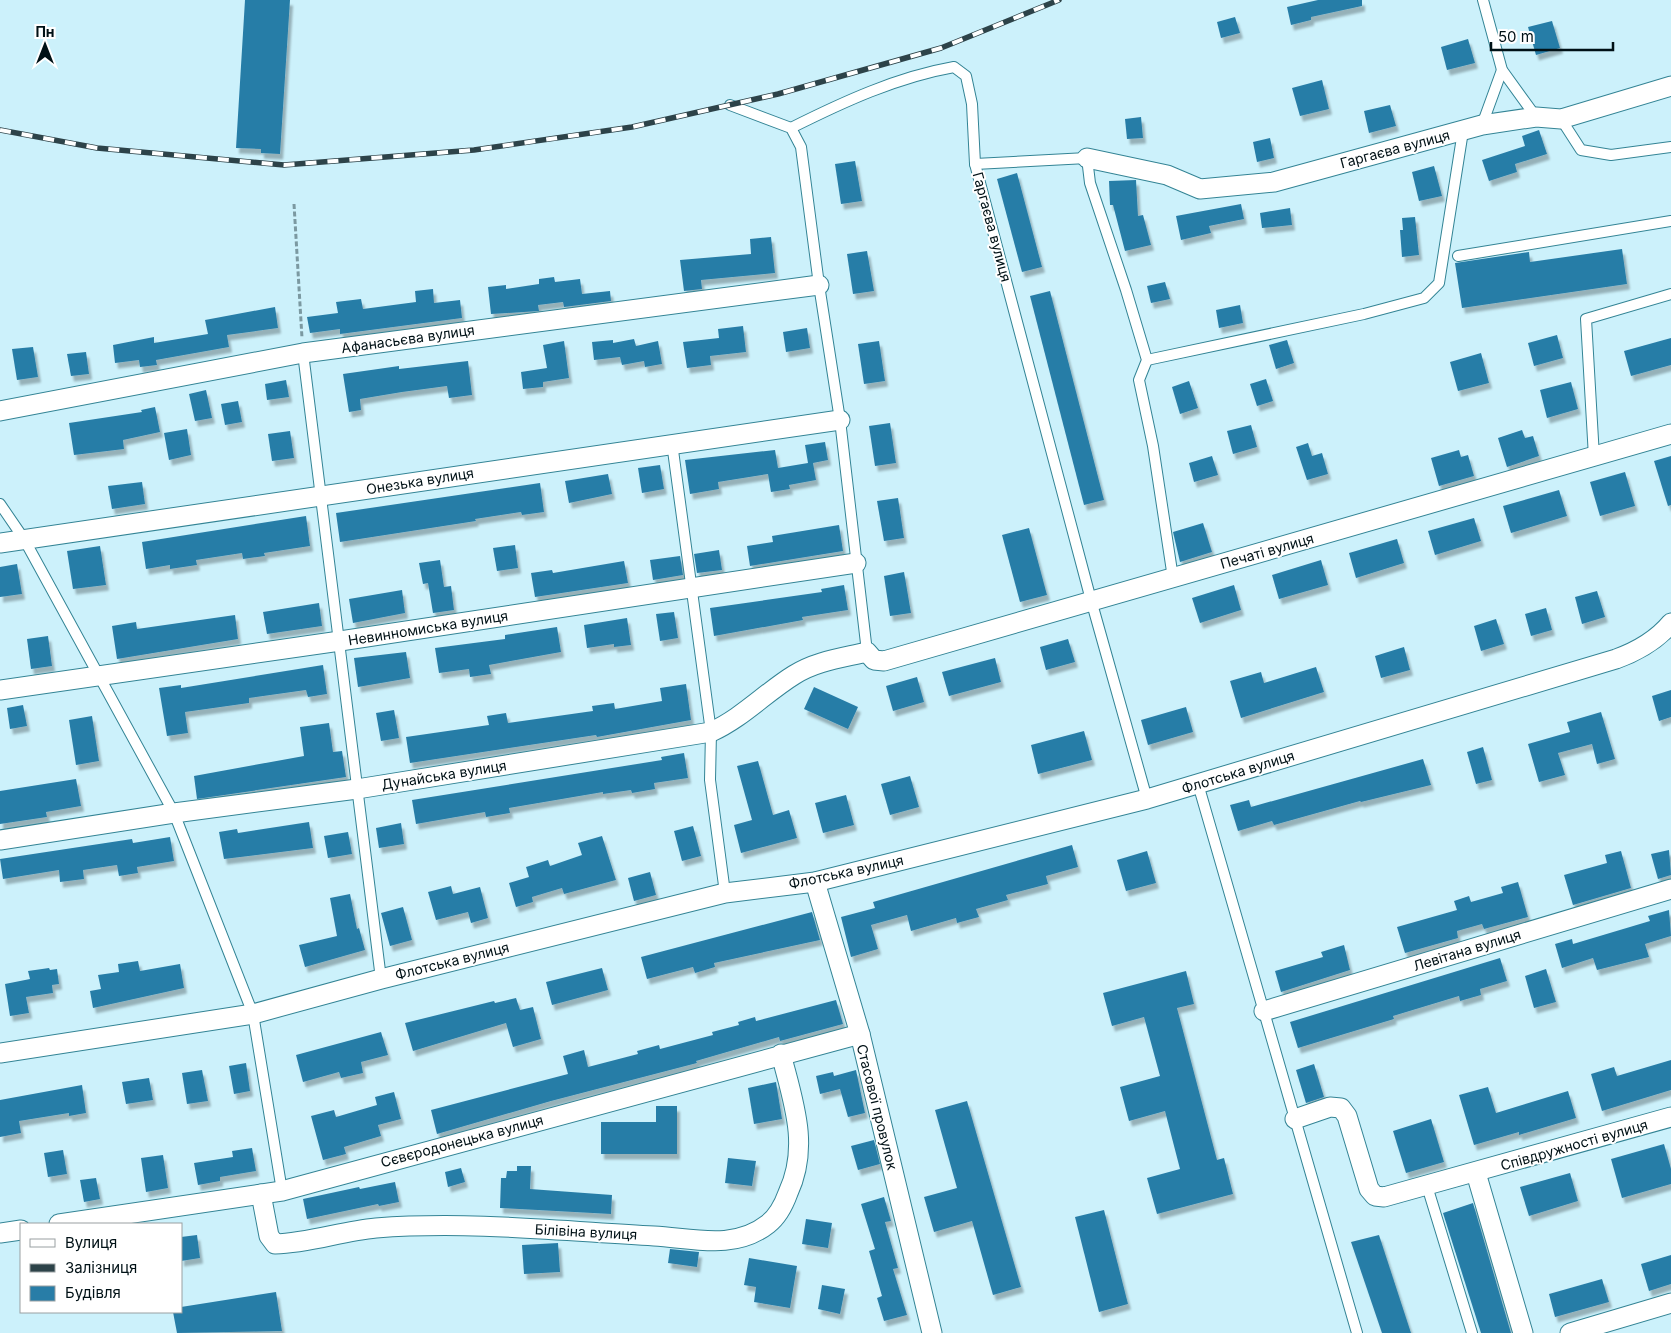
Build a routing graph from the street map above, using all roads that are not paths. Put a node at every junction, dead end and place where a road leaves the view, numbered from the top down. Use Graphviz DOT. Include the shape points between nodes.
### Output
graph roads {
  1 [pos="1484,0"];
  2 [pos="1502,70"];
  3 [pos="1671,86"];
  4 [pos="730,105"];
  5 [pos="1536,117"];
  6 [pos="1561,119"];
  7 [pos="1482,125"];
  8 [pos="791,128"];
  9 [pos="1463,131"];
  10 [pos="1671,147"];
  11 [pos="1087,158"];
  12 [pos="975,164"];
  13 [pos="1671,222"];
  14 [pos="1458,256"];
  15 [pos="819,285"];
  16 [pos="1671,294"];
  17 [pos="303,353"];
  18 [pos="1147,360"];
  19 [pos="0,411"];
  20 [pos="840,420"];
  21 [pos="1671,434"];
  22 [pos="672,443"];
  23 [pos="1594,457"];
  24 [pos="320,496"];
  25 [pos="0,504"];
  26 [pos="24,539"];
  27 [pos="0,543"];
  28 [pos="856,563"];
  29 [pos="1173,578"];
  30 [pos="692,587"];
  31 [pos="1091,600"];
  32 [pos="1669,629"];
  33 [pos="340,641"];
  34 [pos="867,652"];
  35 [pos="100,675"];
  36 [pos="0,690"];
  37 [pos="711,732"];
  38 [pos="1198,784"];
  39 [pos="357,790"];
  40 [pos="1147,799"];
  41 [pos="174,813"];
  42 [pos="0,840"];
  43 [pos="815,882"];
  44 [pos="1671,889"];
  45 [pos="725,893"];
  46 [pos="381,979"];
  47 [pos="1264,1011"];
  48 [pos="253,1014"];
  49 [pos="860,1034"];
  50 [pos="0,1053"];
  51 [pos="781,1054"];
  52 [pos="1671,1117"];
  53 [pos="1295,1119"];
  54 [pos="1476,1173"];
  55 [pos="1426,1186"];
  56 [pos="282,1191"];
  57 [pos="261,1194"];
  58 [pos="66,1223"];
  59 [pos="20,1230"];
  60 [pos="0,1233"];
  61 [pos="1671,1303"];
  62 [pos="932,1333"];
  63 [pos="1357,1333"];
  64 [pos="1472,1333"];
  65 [pos="1523,1333"];
  66 [pos="1570,1333"];
  1 -- 2 [label="lane"];
  2 -- 5 [label="lane"];
  2 -- 7 [label="lane"];
  3 -- 6 [label="street, Гаргаєва вулиця"];
  4 -- 8 [label="lane"];
  5 -- 6 [label="street, Гаргаєва вулиця"];
  5 -- 7 [label="street, Гаргаєва вулиця"];
  6 -- 10 [label="lane" via="1581,150 1611,155"];
  7 -- 9 [label="street, Гаргаєва вулиця"];
  8 -- 12 [label="lane" via="826,110 919,73 954,67 966,76 972,104"];
  8 -- 15 [label="lane" via="801,146"];
  9 -- 11 [label="street, Гаргаєва вулиця" via="1274,182 1200,189 1167,175"];
  9 -- 18 [label="lane, Гаргаєва вулиця" via="1439,284 1424,298 1364,314"];
  11 -- 12 [label="lane, Гаргаєва вулиця"];
  11 -- 18 [label="lane" via="1090,184"];
  12 -- 31 [label="lane, Гаргаєва вулиця"];
  13 -- 14 [label="lane"];
  15 -- 17 [label="street, Афанасьєва вулиця"];
  15 -- 20 [label="lane"];
  16 -- 23 [label="lane" via="1586,318"];
  17 -- 19 [label="street, Афанасьєва вулиця"];
  17 -- 24 [label="lane"];
  18 -- 29 [label="lane" via="1139,380 1153,446"];
  20 -- 22 [label="street, Онезька вулиця"];
  20 -- 28 [label="lane"];
  21 -- 23 [label="street, Печаті вулиця"];
  22 -- 24 [label="street, Онезька вулиця"];
  22 -- 30 [label="lane"];
  23 -- 29 [label="street, Печаті вулиця"];
  24 -- 26 [label="street, Онезька вулиця"];
  24 -- 33 [label="lane"];
  25 -- 26 [label="lane"];
  26 -- 27 [label="street, Онезька вулиця"];
  26 -- 35 [label="lane"];
  28 -- 30 [label="street, Невинномиська вулиця"];
  28 -- 34 [label="lane"];
  29 -- 31 [label="street, Печаті вулиця"];
  30 -- 33 [label="street, Невинномиська вулиця"];
  30 -- 37 [label="lane"];
  31 -- 34 [label="street, Печаті вулиця" via="884,661 874,660"];
  31 -- 40 [label="lane, Гаргаєва вулиця"];
  32 -- 38 [label="street, Флотська вулиця" via="1637,652 1616,659"];
  33 -- 35 [label="street, Невинномиська вулиця"];
  33 -- 39 [label="lane"];
  34 -- 37 [label="street, Дунайська вулиця" via="818,663 794,675 730,723"];
  35 -- 36 [label="street, Невинномиська вулиця"];
  35 -- 41 [label="lane"];
  37 -- 39 [label="street, Дунайська вулиця"];
  37 -- 45 [label="lane" via="710,780"];
  38 -- 40 [label="street, Флотська вулиця"];
  38 -- 47 [label="lane"];
  39 -- 41 [label="street, Дунайська вулиця"];
  39 -- 46 [label="lane"];
  40 -- 43 [label="street, Флотська вулиця"];
  41 -- 42 [label="street, Дунайська вулиця"];
  41 -- 48 [label="lane"];
  43 -- 45 [label="street, Флотська вулиця"];
  43 -- 49 [label="street, Стасової провулок"];
  44 -- 47 [label="street, Левітана вулиця"];
  45 -- 46 [label="street, Флотська вулиця"];
  46 -- 48 [label="street, Флотська вулиця"];
  47 -- 53 [label="lane"];
  48 -- 50 [label="street, Флотська вулиця"];
  48 -- 56 [label="lane"];
  49 -- 51 [label="street, Сєвєродонецька вулиця"];
  49 -- 62 [label="street, Стасової провулок"];
  51 -- 56 [label="street, Сєвєродонецька вулиця"];
  51 -- 57 [label="street, Білівіна вулиця" via="799,1130 798,1167 783,1206 768,1224 745,1236 716,1242 457,1224 373,1229 299,1244 275,1244 269,1236"];
  52 -- 54 [label="street, Співдружності вулиця"];
  53 -- 55 [label="street, Співдружності вулиця" via="1330,1107 1341,1108 1347,1116 1369,1189 1375,1196 1384,1197"];
  53 -- 63 [label="lane"];
  54 -- 55 [label="street, Співдружності вулиця"];
  54 -- 65 [label="street"];
  55 -- 64 [label="lane"];
  56 -- 57 [label="street, Сєвєродонецька вулиця"];
  57 -- 58 [label="street, Сєвєродонецька вулиця"];
  59 -- 60 [label="street"];
  61 -- 66 [label="street"];
}
